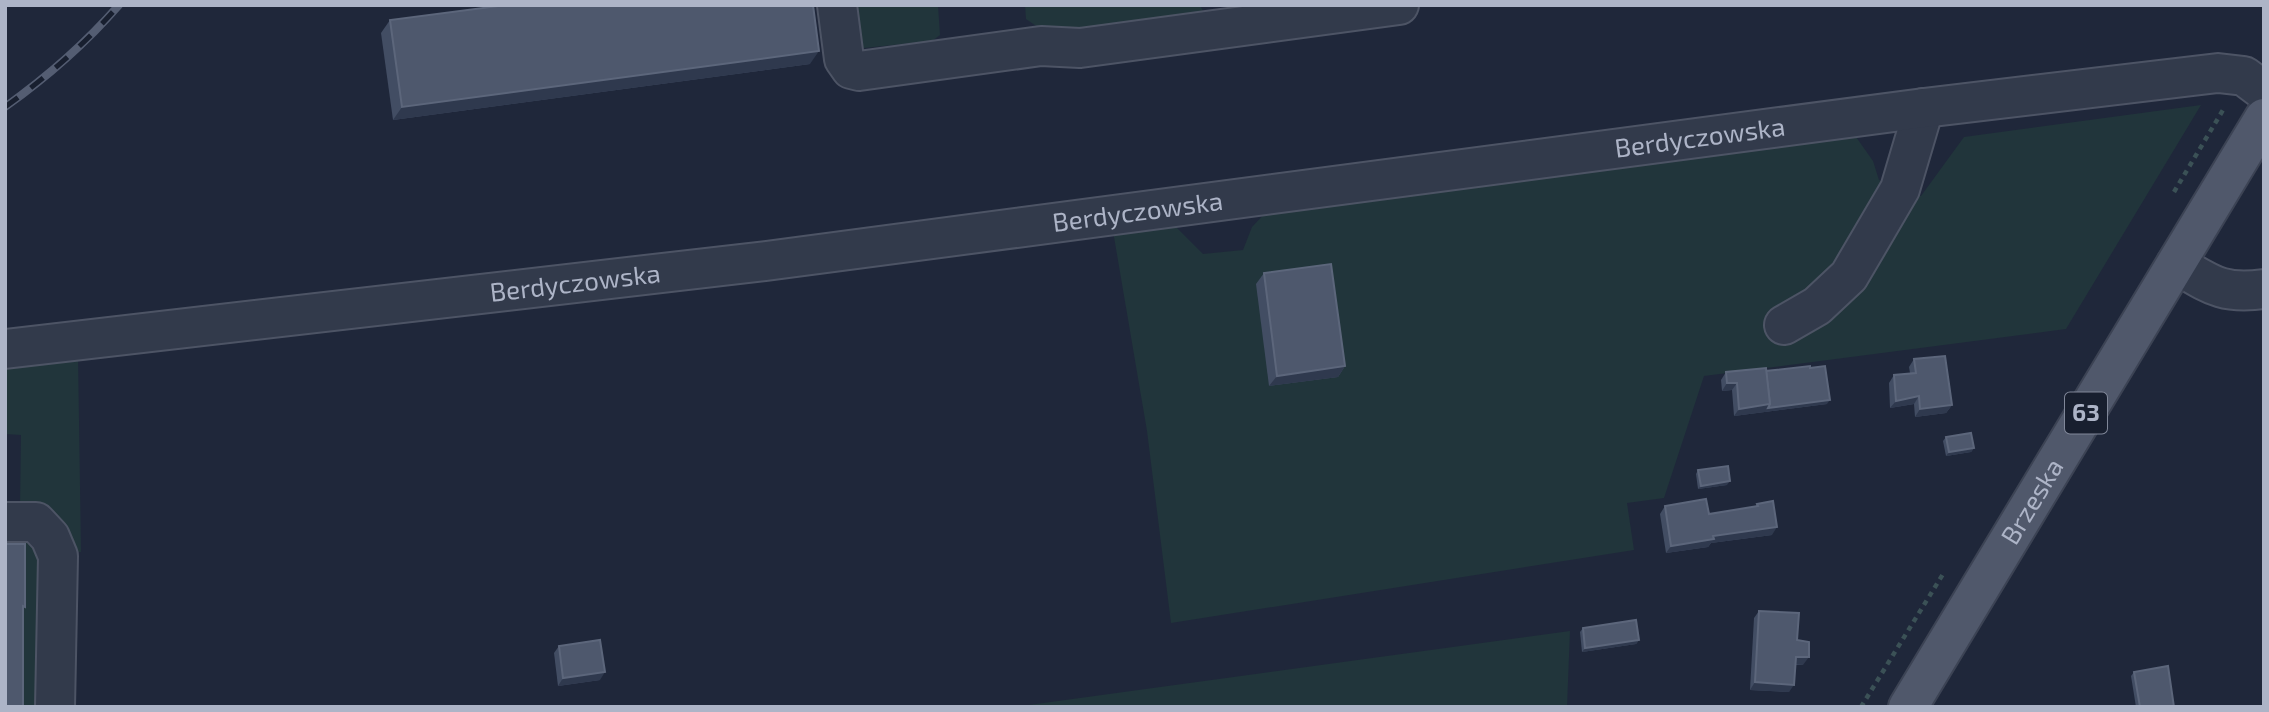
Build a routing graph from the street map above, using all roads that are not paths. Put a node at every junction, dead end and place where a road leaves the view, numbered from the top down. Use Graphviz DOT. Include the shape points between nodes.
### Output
graph roads {
  1 [pos="837,5"];
  2 [pos="1399,5"];
  3 [pos="2264,91"];
  4 [pos="1924,108"];
  5 [pos="2264,118"];
  6 [pos="2176,264"];
  7 [pos="2264,289"];
  8 [pos="1784,325"];
  9 [pos="5,349"];
  10 [pos="5,522"];
  11 [pos="55,707"];
  12 [pos="1908,707"];
  1 -- 2 [label="street" via="844,59 859,71 1041,46 1080,48"];
  3 -- 4 [label="street, Berdyczowska" via="2244,76 2218,73"];
  4 -- 8 [label="street" via="1900,188 1849,276 1817,306"];
  4 -- 9 [label="street, Berdyczowska" via="766,261"];
  5 -- 6 [label="main road, Brzeska / 63"];
  6 -- 7 [label="street" via="2210,284 2238,293"];
  6 -- 12 [label="main road, Brzeska / 63"];
  10 -- 11 [label="street" via="36,522 50,537 58,556"];
}
